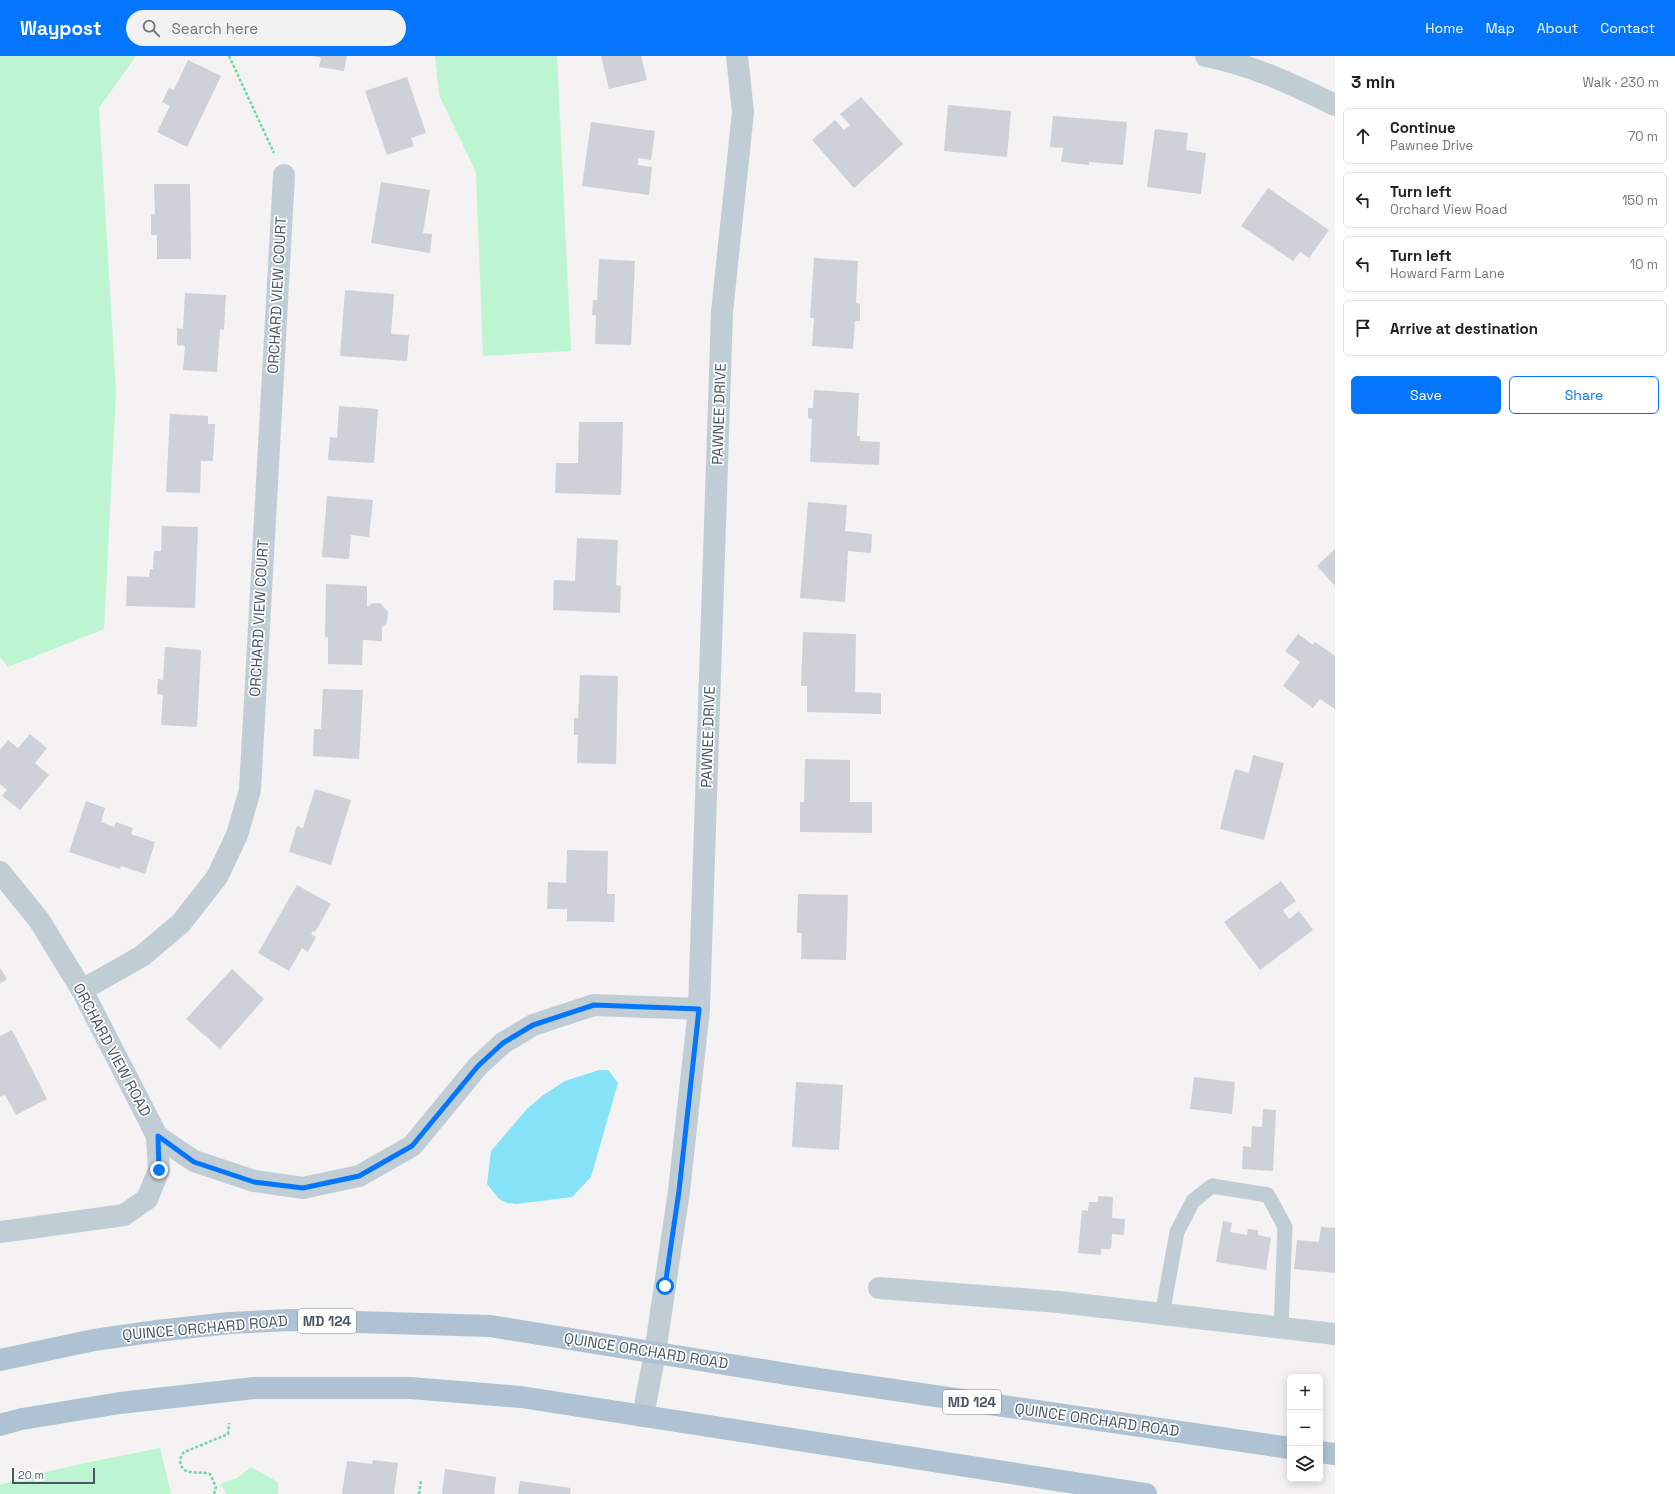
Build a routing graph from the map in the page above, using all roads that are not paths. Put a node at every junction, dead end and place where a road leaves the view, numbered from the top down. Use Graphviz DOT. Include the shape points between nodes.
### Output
graph roads {
  1 [pos="737,56"];
  2 [pos="1206,56"];
  3 [pos="1335,105"];
  4 [pos="284,175"];
  5 [pos="0,872"];
  6 [pos="82,990"];
  7 [pos="699,1009"];
  8 [pos="158,1136"];
  9 [pos="0,1232"];
  10 [pos="879,1288"];
  11 [pos="1162,1314"];
  12 [pos="1281,1328"];
  13 [pos="1335,1334"];
  14 [pos="655,1353"];
  15 [pos="0,1360"];
  16 [pos="643,1416"];
  17 [pos="0,1425"];
  18 [pos="1287,1448"];
  19 [pos="1323,1452"];
  20 [pos="1335,1454"];
  21 [pos="1146,1494"];
  1 -- 7 [label="street, PAWNEE DRIVE" via="743,112 722,312"];
  2 -- 3 [label="street" via="1238,63 1293,84"];
  4 -- 6 [label="street, ORCHARD VIEW COURT" via="250,790 237,835 217,877 181,923 142,956"];
  5 -- 6 [label="street, ORCHARD VIEW ROAD" via="39,920"];
  6 -- 8 [label="street, ORCHARD VIEW ROAD"];
  7 -- 8 [label="street, ORCHARD VIEW ROAD" via="594,1005 533,1025 503,1043 478,1066 412,1146 359,1176 303,1188 254,1182 194,1162"];
  7 -- 14 [label="street, PAWNEE DRIVE" via="679,1191"];
  8 -- 9 [label="street" via="159,1170 147,1199 124,1215"];
  10 -- 11 [label="street" via="1059,1302"];
  11 -- 12 [label="street"];
  11 -- 12 [label="lane" via="1177,1232 1193,1200 1212,1186 1268,1195 1285,1227"];
  12 -- 13 [label="street"];
  14 -- 15 [label="main road, QUINCE ORCHARD ROAD / MD 124" via="490,1326 290,1320 157,1330 94,1340"];
  14 -- 16 [label="street, PAWNEE DRIVE"];
  14 -- 18 [label="main road, QUINCE ORCHARD ROAD / MD 124"];
  16 -- 17 [label="main road" via="522,1397 410,1388 254,1388 120,1403"];
  16 -- 21 [label="main road"];
  19 -- 20 [label="main road"];
}
